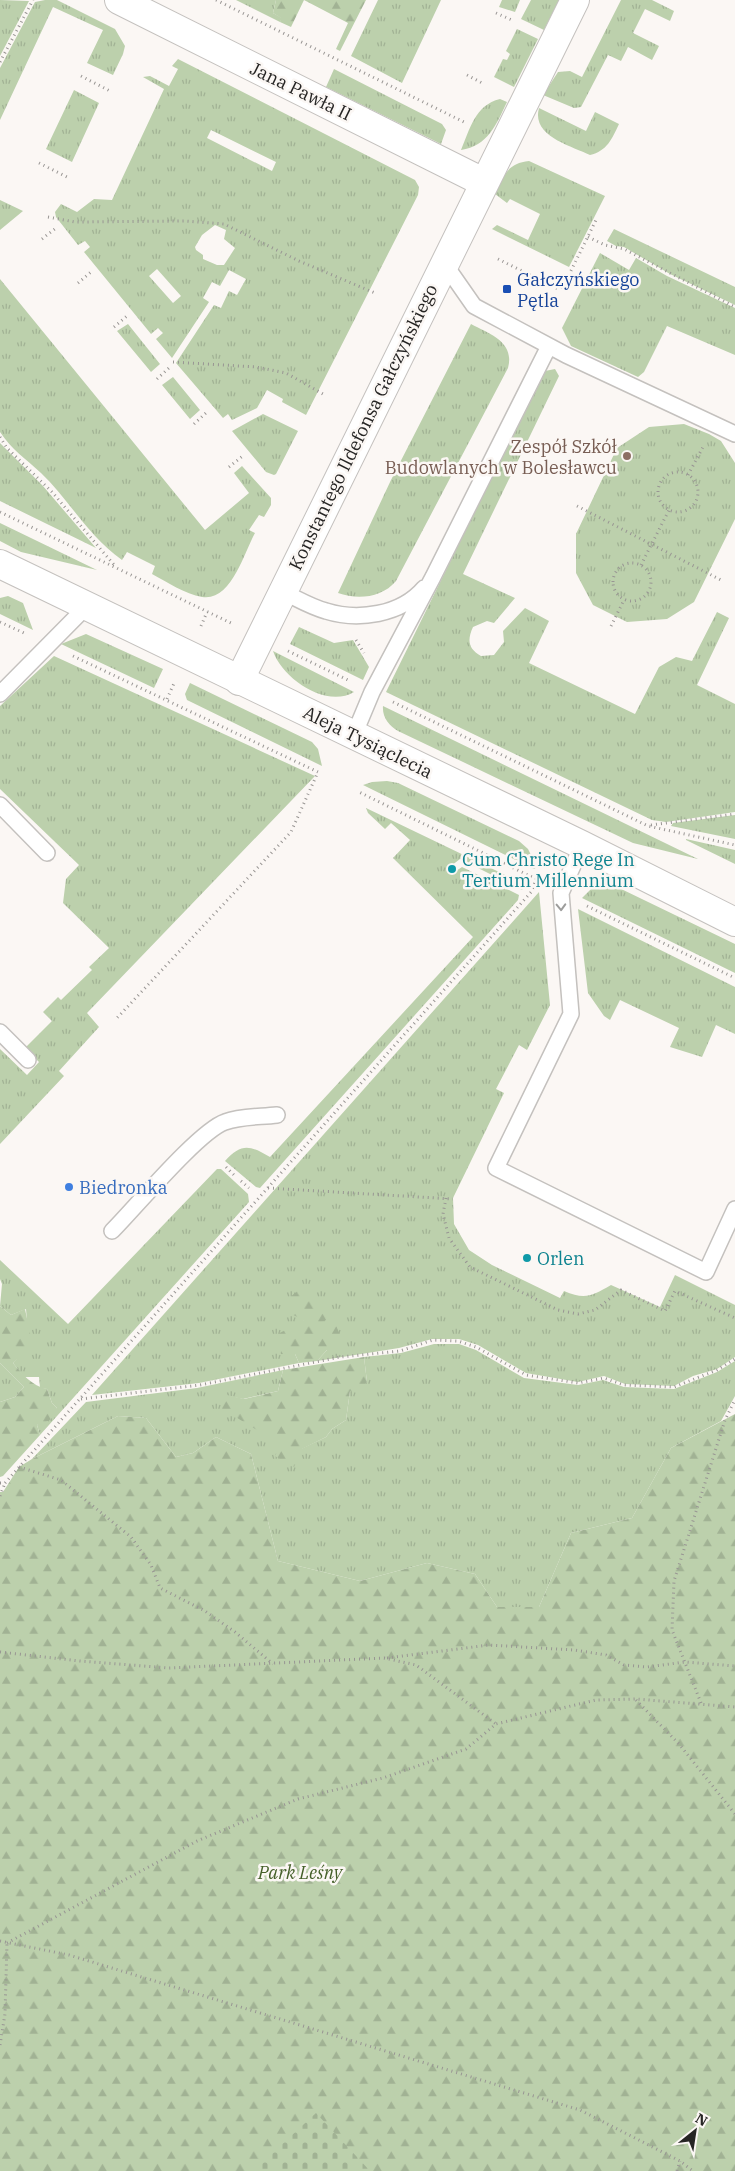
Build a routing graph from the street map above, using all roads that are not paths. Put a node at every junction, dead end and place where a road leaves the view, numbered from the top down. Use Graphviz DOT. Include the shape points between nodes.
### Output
graph roads {
  1 [pos="119,0"];
  2 [pos="574,0"];
  3 [pos="483,182"];
  4 [pos="444,263"];
  5 [pos="549,346"];
  6 [pos="735,434"];
  7 [pos="0,564"];
  8 [pos="433,577"];
  9 [pos="283,592"];
  10 [pos="87,606"];
  11 [pos="239,681"];
  12 [pos="0,694"];
  13 [pos="354,735"];
  14 [pos="0,805"];
  15 [pos="582,845"];
  16 [pos="47,853"];
  17 [pos="684,899"];
  18 [pos="735,910"];
  19 [pos="735,922"];
  20 [pos="0,1032"];
  21 [pos="28,1060"];
  22 [pos="277,1115"];
  23 [pos="735,1209"];
  24 [pos="112,1231"];
  1 -- 3 [label="street, Jana Pawła II"];
  2 -- 3 [label="street, Konstantego Ildefonsa Gałczyńskiego"];
  3 -- 4 [label="street, Konstantego Ildefonsa Gałczyńskiego"];
  4 -- 5 [label="lane, Konstantego Ildefonsa Gałczyńskiego" via="474,306"];
  4 -- 9 [label="street, Konstantego Ildefonsa Gałczyńskiego"];
  5 -- 6 [label="lane, Konstantego Ildefonsa Gałczyńskiego"];
  5 -- 8 [label="lane"];
  7 -- 10 [label="street, Aleja Tysiąclecia"];
  8 -- 9 [label="lane" via="419,594 378,615 326,612"];
  8 -- 13 [label="lane" via="379,679"];
  9 -- 11 [label="street, Konstantego Ildefonsa Gałczyńskiego"];
  10 -- 11 [label="street, Aleja Tysiąclecia"];
  10 -- 12 [label="lane"];
  11 -- 13 [label="street, Aleja Tysiąclecia"];
  13 -- 15 [label="street, Aleja Tysiąclecia"];
  14 -- 16 [label="lane"];
  15 -- 17 [label="street, Aleja Tysiąclecia"];
  15 -- 23 [label="lane, one-way" via="561,893 571,1014 496,1168 706,1272"];
  17 -- 18 [label="lane"];
  17 -- 19 [label="street, Aleja Tysiąclecia"];
  20 -- 21 [label="lane"];
  22 -- 24 [label="lane" via="223,1123 195,1144"];
}
